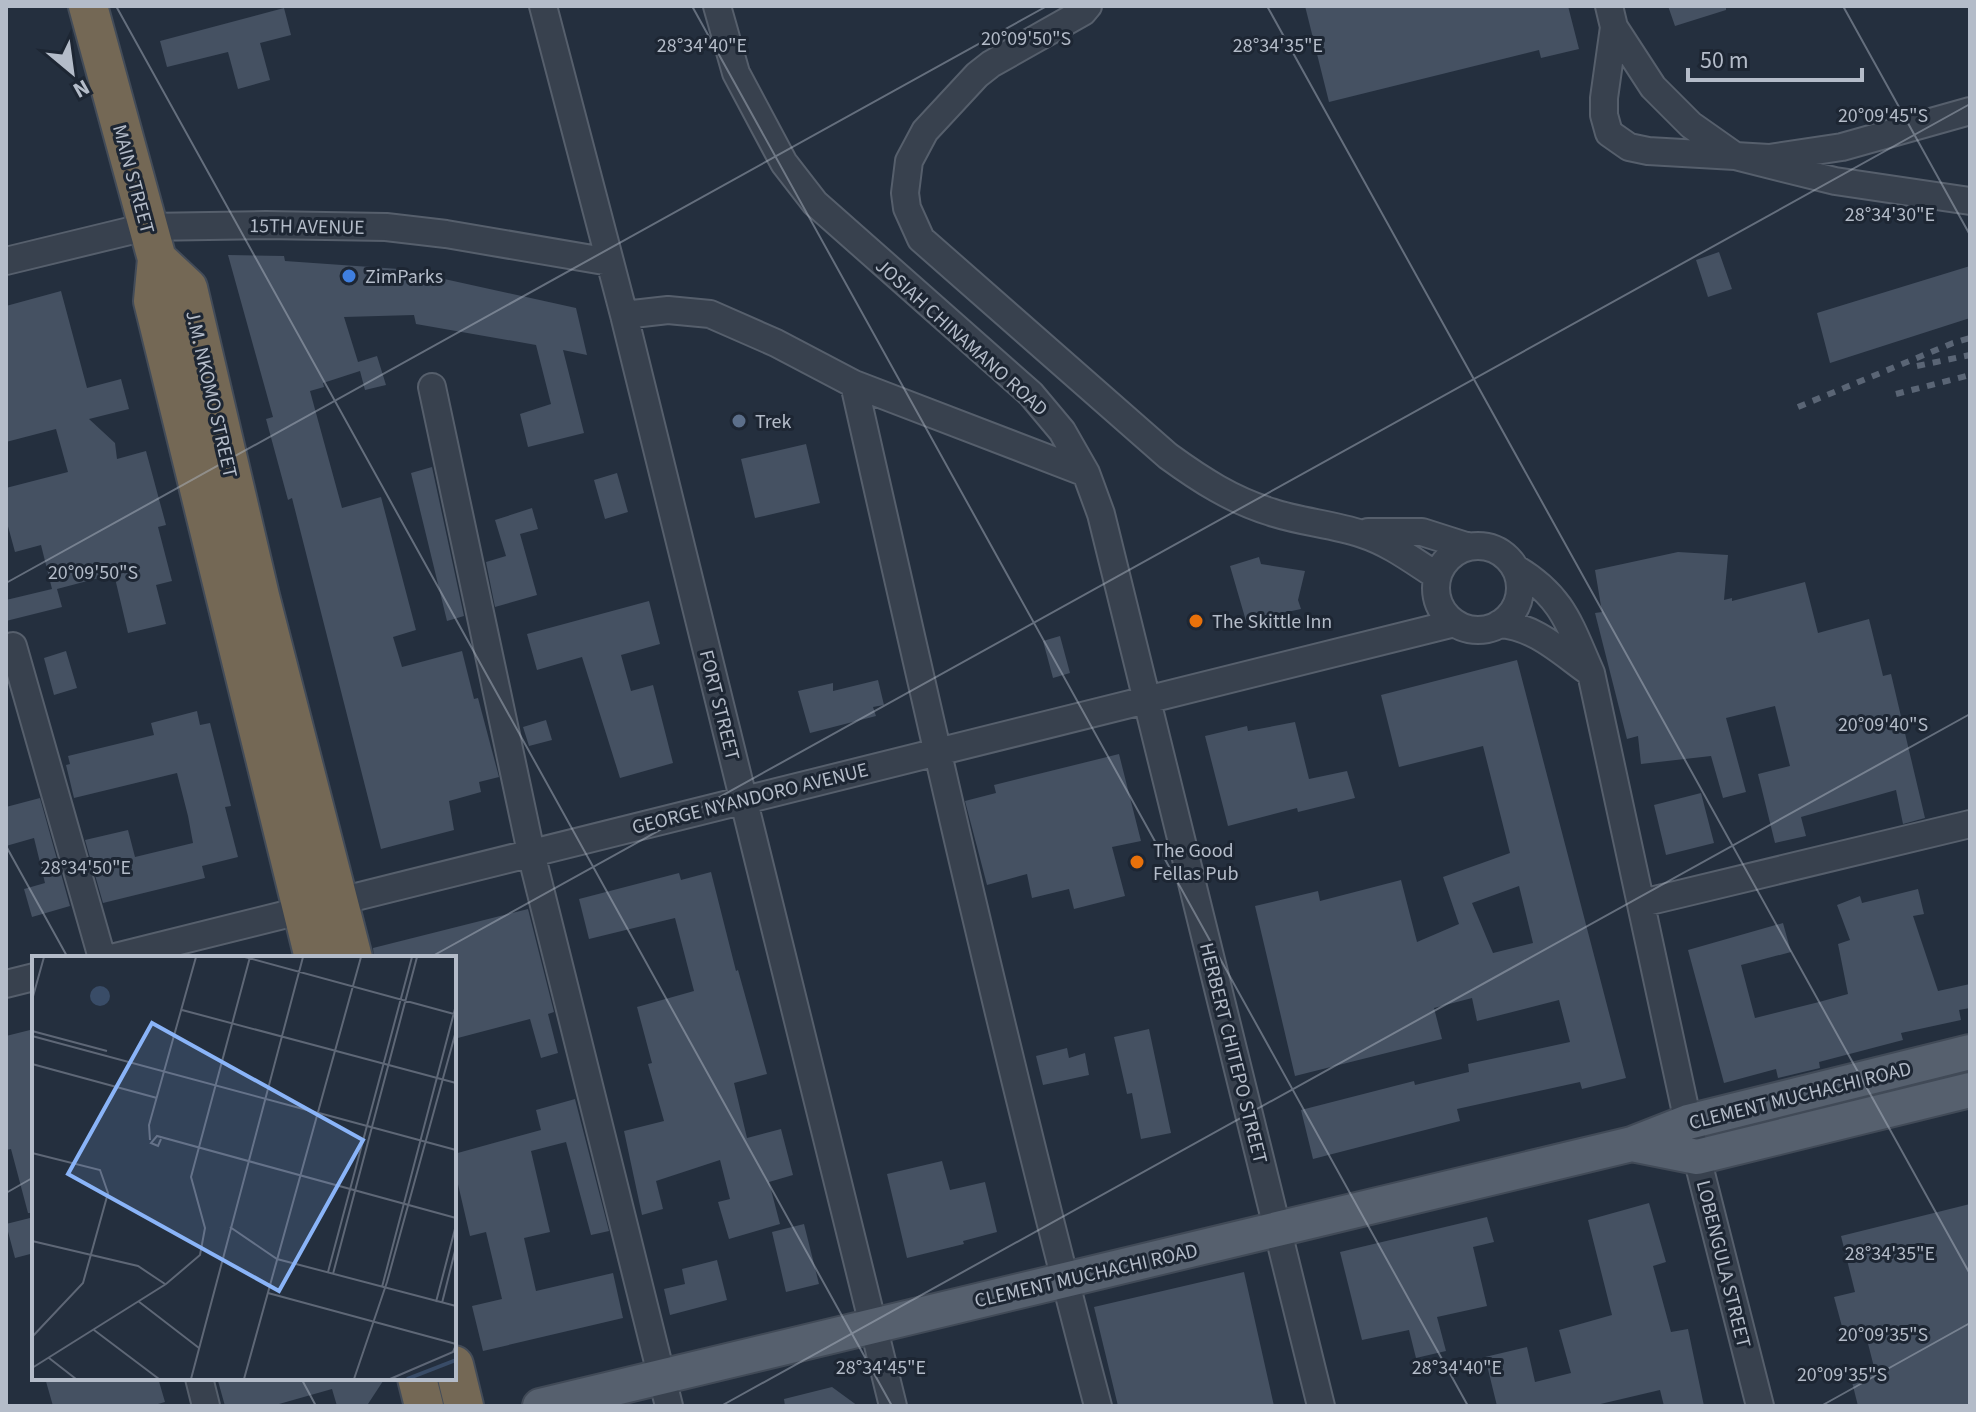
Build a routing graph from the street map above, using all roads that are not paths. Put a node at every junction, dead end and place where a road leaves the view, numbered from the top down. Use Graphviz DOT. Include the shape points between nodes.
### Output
graph roads {
  1 [pos="88,6"];
  2 [pos="543,6"];
  3 [pos="717,6"];
  4 [pos="1088,6"];
  5 [pos="1611,16"];
  6 [pos="1970,111"];
  7 [pos="1735,156"];
  8 [pos="1970,201"];
  9 [pos="152,243"];
  10 [pos="6,261"];
  11 [pos="610,262"];
  12 [pos="624,315"];
  13 [pos="854,384"];
  14 [pos="432,387"];
  15 [pos="1086,473"];
  16 [pos="1360,533"];
  17 [pos="1469,547"];
  18 [pos="1515,568"];
  19 [pos="1436,582"];
  20 [pos="1455,623"];
  21 [pos="1499,624"];
  22 [pos="1389,639"];
  23 [pos="13,646"];
  24 [pos="1591,673"];
  25 [pos="1146,699"];
  26 [pos="937,752"];
  27 [pos="744,800"];
  28 [pos="1970,824"];
  29 [pos="532,853"];
  30 [pos="339,901"];
  31 [pos="1642,903"];
  32 [pos="303,910"];
  33 [pos="101,956"];
  34 [pos="119,956"];
  35 [pos="314,956"];
  36 [pos="353,956"];
  37 [pos="32,978"];
  38 [pos="6,984"];
  39 [pos="1970,1052"];
  40 [pos="1970,1090"];
  41 [pos="1688,1122"];
  42 [pos="1632,1144"];
  43 [pos="1697,1157"];
  44 [pos="1277,1229"];
  45 [pos="1065,1280"];
  46 [pos="873,1326"];
  47 [pos="456,1373"];
  48 [pos="200,1380"];
  49 [pos="418,1380"];
  50 [pos="665,1391"];
  51 [pos="206,1406"];
  52 [pos="424,1406"];
  53 [pos="464,1406"];
  54 [pos="540,1406"];
  55 [pos="893,1406"];
  56 [pos="1098,1406"];
  57 [pos="1321,1406"];
  58 [pos="1760,1406"];
  1 -- 9 [label="highway, MAIN STREET"];
  2 -- 11 [label="street, FORT STREET"];
  3 -- 15 [label="street, JOSIAH CHINAMANO ROAD" via="741,85 784,163 815,203 1031,394 1062,431"];
  4 -- 16 [label="street" via="991,64 925,131 909,161 905,193 921,239 1168,456 1208,485 1273,513"];
  5 -- 7 [label="street" via="1653,87"];
  5 -- 7 [label="street" via="1604,98 1609,133 1629,147 1648,151"];
  6 -- 7 [label="street" via="1842,147 1769,158"];
  7 -- 8 [label="street" via="1835,181"];
  9 -- 10 [label="street, 15TH AVENUE"];
  9 -- 11 [label="street, 15TH AVENUE" via="386,227"];
  9 -- 30 [label="highway, J.M. NKOMO STREET" via="188,288 289,716"];
  9 -- 32 [label="highway, J.M. NKOMO STREET" via="153,301"];
  11 -- 12 [label="street, FORT STREET"];
  12 -- 13 [label="street" via="668,310 710,314"];
  12 -- 27 [label="street, FORT STREET"];
  13 -- 15 [label="street"];
  13 -- 26 [label="street"];
  14 -- 29 [label="street"];
  15 -- 25 [label="street, JOSIAH CHINAMANO ROAD"];
  16 -- 17 [label="street" via="1422,532"];
  16 -- 19 [label="street" via="1404,553"];
  17 -- 18 [label="street" via="1504,554"];
  17 -- 19 [label="street" via="1444,562"];
  18 -- 21 [label="street" via="1519,600"];
  18 -- 24 [label="street, LOBENGULA STREET" via="1546,588 1565,614"];
  19 -- 20 [label="street" via="1438,603"];
  19 -- 22 [label="street, GEORGE NYANDORO AVENUE" via="1410,622"];
  20 -- 21 [label="street" via="1477,630"];
  20 -- 22 [label="street, GEORGE NYANDORO AVENUE"];
  21 -- 24 [label="street" via="1529,630"];
  22 -- 25 [label="street, GEORGE NYANDORO AVENUE"];
  23 -- 33 [label="street"];
  24 -- 31 [label="street, LOBENGULA STREET"];
  25 -- 26 [label="street, GEORGE NYANDORO AVENUE"];
  25 -- 44 [label="street, HERBERT CHITEPO STREET"];
  26 -- 27 [label="street, GEORGE NYANDORO AVENUE"];
  26 -- 45 [label="street"];
  27 -- 29 [label="street, GEORGE NYANDORO AVENUE"];
  27 -- 46 [label="street, FORT STREET"];
  28 -- 31 [label="street"];
  29 -- 30 [label="street, GEORGE NYANDORO AVENUE"];
  29 -- 50 [label="street"];
  30 -- 32 [label="street, GEORGE NYANDORO AVENUE"];
  30 -- 36 [label="highway, J.M. NKOMO STREET"];
  31 -- 41 [label="street, LOBENGULA STREET"];
  32 -- 34 [label="street, GEORGE NYANDORO AVENUE"];
  32 -- 35 [label="highway, J.M. NKOMO STREET"];
  37 -- 38 [label="street"];
  39 -- 41 [label="main road, CLEMENT MUCHACHI ROAD"];
  40 -- 43 [label="main road, CLEMENT MUCHACHI ROAD"];
  41 -- 42 [label="main road, CLEMENT MUCHACHI ROAD"];
  41 -- 43 [label="street, LOBENGULA STREET"];
  42 -- 43 [label="main road, CLEMENT MUCHACHI ROAD"];
  42 -- 44 [label="main road, CLEMENT MUCHACHI ROAD"];
  43 -- 58 [label="street, LOBENGULA STREET"];
  44 -- 45 [label="main road, CLEMENT MUCHACHI ROAD"];
  44 -- 57 [label="street, HERBERT CHITEPO STREET"];
  45 -- 46 [label="main road, CLEMENT MUCHACHI ROAD"];
  45 -- 56 [label="street"];
  46 -- 50 [label="main road, CLEMENT MUCHACHI ROAD"];
  46 -- 55 [label="street, FORT STREET"];
  47 -- 53 [label="highway"];
  48 -- 51 [label="street"];
  49 -- 52 [label="highway"];
  50 -- 54 [label="main road, CLEMENT MUCHACHI ROAD"];
}
